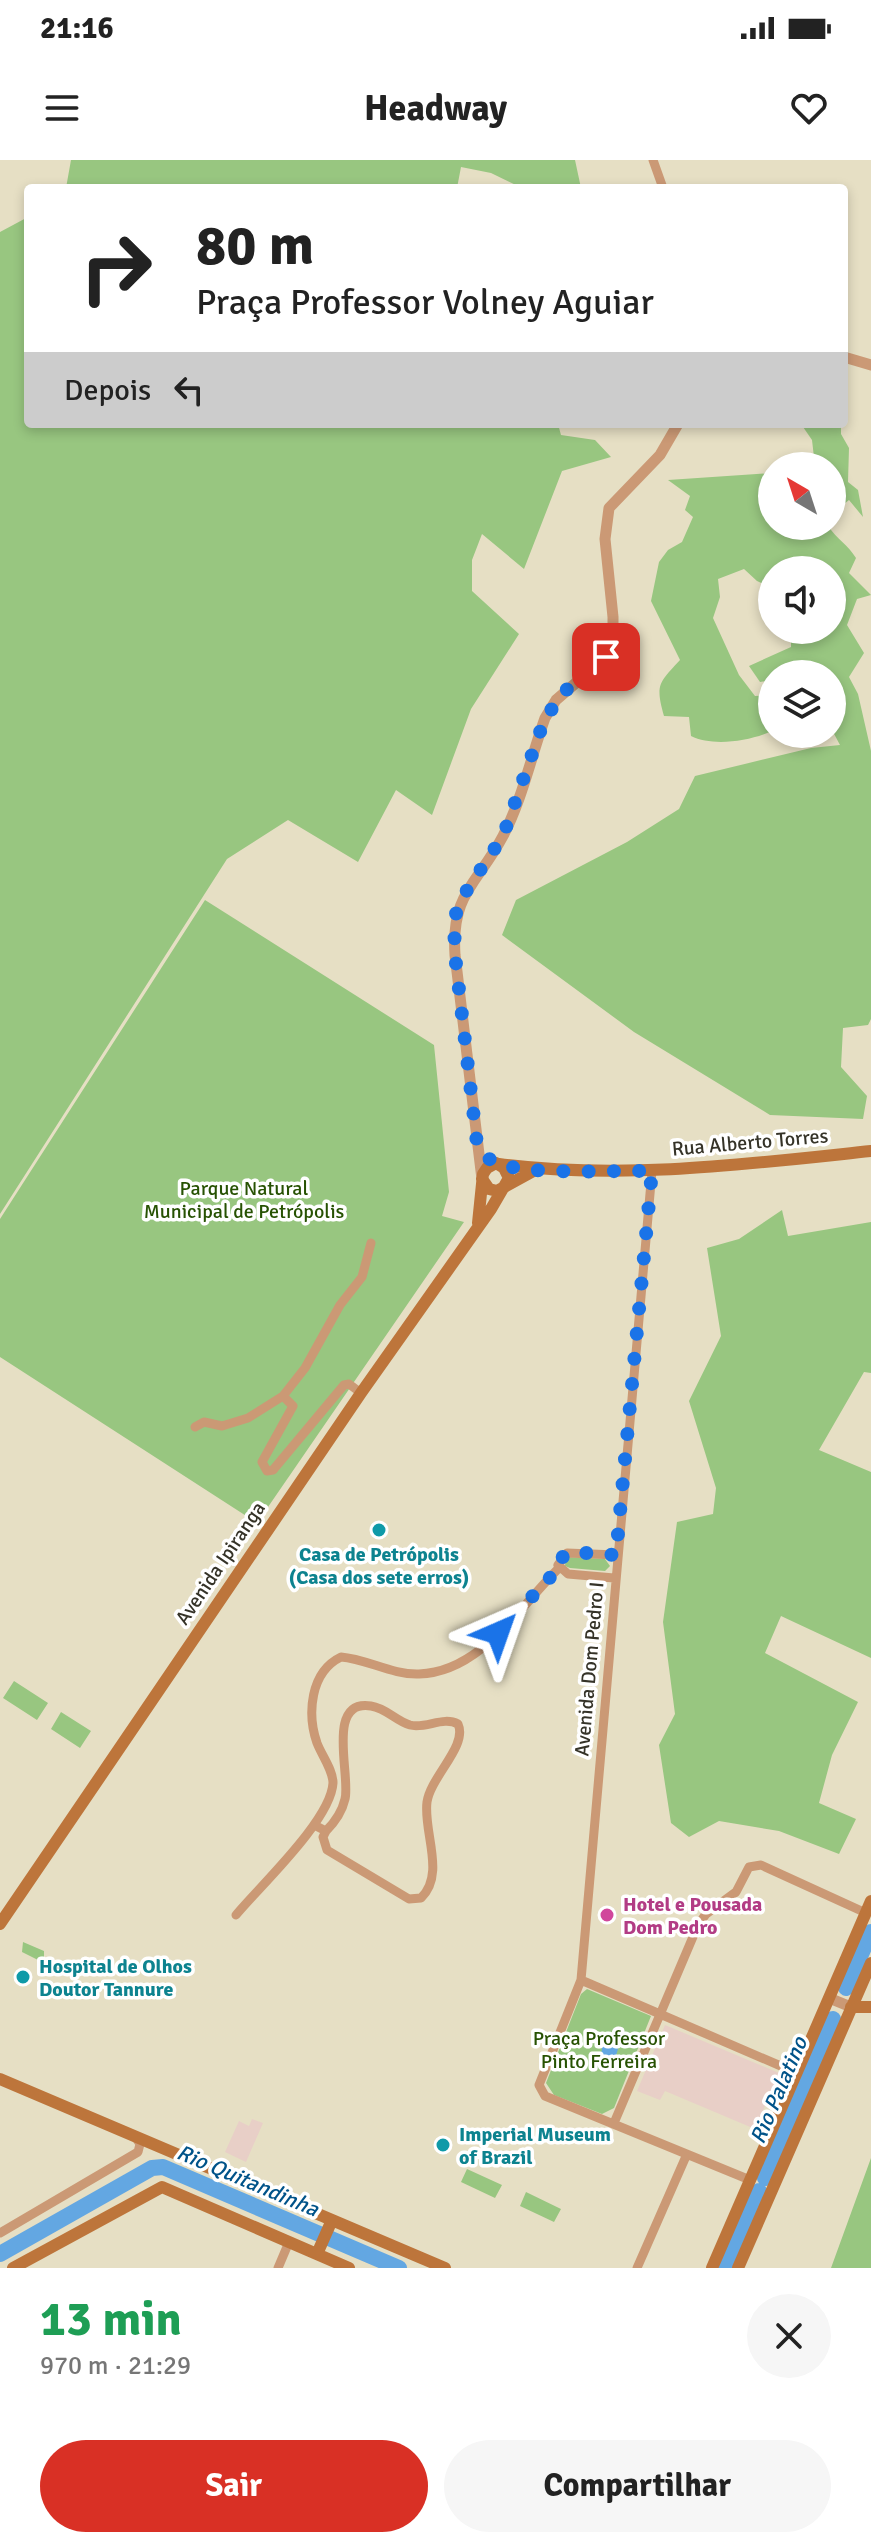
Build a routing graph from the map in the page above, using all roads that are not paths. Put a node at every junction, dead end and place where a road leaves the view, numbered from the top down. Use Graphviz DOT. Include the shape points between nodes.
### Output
graph roads {
  1 [pos="653,160"];
  2 [pos="662,184"];
  3 [pos="848,358"];
  4 [pos="871,365"];
  5 [pos="669,428"];
  6 [pos="676,428"];
  7 [pos="672,437"];
  8 [pos="477,1144"];
  9 [pos="871,1151"];
  10 [pos="496,1163"];
  11 [pos="537,1169"];
  12 [pos="652,1171"];
  13 [pos="482,1179"];
  14 [pos="505,1186"];
  15 [pos="478,1227"];
  16 [pos="371,1243"];
  17 [pos="361,1393"];
  18 [pos="283,1396"];
  19 [pos="195,1427"];
  20 [pos="616,1555"];
  21 [pos="559,1568"];
  22 [pos="614,1578"];
  23 [pos="314,1825"];
  24 [pos="326,1831"];
  25 [pos="868,1907"];
  26 [pos="236,1915"];
  27 [pos="0,1924"];
  28 [pos="871,1963"];
  29 [pos="581,1980"];
  30 [pos="829,1998"];
  31 [pos="851,2007"];
  32 [pos="871,2007"];
  33 [pos="660,2014"];
  34 [pos="797,2073"];
  35 [pos="0,2079"];
  36 [pos="614,2123"];
  37 [pos="136,2138"];
  38 [pos="687,2154"];
  39 [pos="750,2180"];
  40 [pos="332,2220"];
  41 [pos="0,2233"];
  42 [pos="289,2242"];
  43 [pos="317,2254"];
  44 [pos="13,2268"];
  45 [pos="278,2268"];
  46 [pos="349,2268"];
  47 [pos="445,2268"];
  48 [pos="637,2268"];
  49 [pos="712,2268"];
  50 [pos="738,2268"];
  1 -- 2 [label="street"];
  3 -- 4 [label="street"];
  5 -- 7 [label="street"];
  6 -- 7 [label="street"];
  7 -- 8 [label="street" via="609,508 605,539 613,647 556,700 545,718 503,836 454,918"];
  8 -- 10 [label="street"];
  8 -- 13 [label="street"];
  9 -- 12 [label="main road, Rua Alberto Torres"];
  10 -- 11 [label="main road, Rua Alberto Torres"];
  10 -- 13 [label="main road"];
  10 -- 14 [label="main road" via="508,1174"];
  11 -- 12 [label="main road, Rua Alberto Torres"];
  11 -- 14 [label="main road, Rua Alberto Torres"];
  12 -- 20 [label="street, Avenida Dom Pedro I"];
  13 -- 14 [label="main road" via="493,1190"];
  13 -- 15 [label="main road"];
  14 -- 15 [label="main road, Avenida Ipiranga"];
  15 -- 17 [label="main road, Avenida Ipiranga"];
  16 -- 18 [label="street" via="362,1277"];
  17 -- 18 [label="street" via="344,1385 279,1465 267,1471 262,1462 293,1406"];
  17 -- 27 [label="main road, Avenida Ipiranga"];
  18 -- 19 [label="street" via="248,1418"];
  20 -- 21 [label="street" via="567,1553"];
  20 -- 22 [label="street, Avenida Dom Pedro I"];
  21 -- 22 [label="street" via="568,1574"];
  21 -- 23 [label="street" via="498,1633 457,1663 419,1674 341,1657 326,1668 313,1697 312,1717 333,1783"];
  22 -- 29 [label="street, Avenida Dom Pedro I"];
  23 -- 24 [label="street"];
  23 -- 26 [label="street"];
  24 -- 24 [label="street" via="345,1799 342,1742 351,1712 372,1706 411,1725 458,1724 456,1747 437,1773 428,1800 432,1876 421,1898 409,1899 327,1850"];
  25 -- 30 [label="main road"];
  25 -- 33 [label="street" via="756,1864 746,1869 731,1898 706,1914"];
  28 -- 31 [label="main road"];
  29 -- 33 [label="street"];
  29 -- 36 [label="street" via="539,2089"];
  30 -- 31 [label="street"];
  30 -- 34 [label="main road"];
  31 -- 32 [label="main road"];
  31 -- 50 [label="main road"];
  33 -- 34 [label="street"];
  33 -- 36 [label="street"];
  34 -- 39 [label="main road"];
  35 -- 37 [label="main road"];
  36 -- 38 [label="street"];
  37 -- 40 [label="main road"];
  37 -- 41 [label="street" via="138,2152"];
  38 -- 39 [label="street"];
  38 -- 48 [label="street"];
  39 -- 49 [label="main road"];
  40 -- 43 [label="main road"];
  40 -- 47 [label="main road"];
  42 -- 43 [label="main road"];
  42 -- 44 [label="main road" via="162,2187"];
  42 -- 45 [label="street"];
  43 -- 46 [label="main road"];
}
